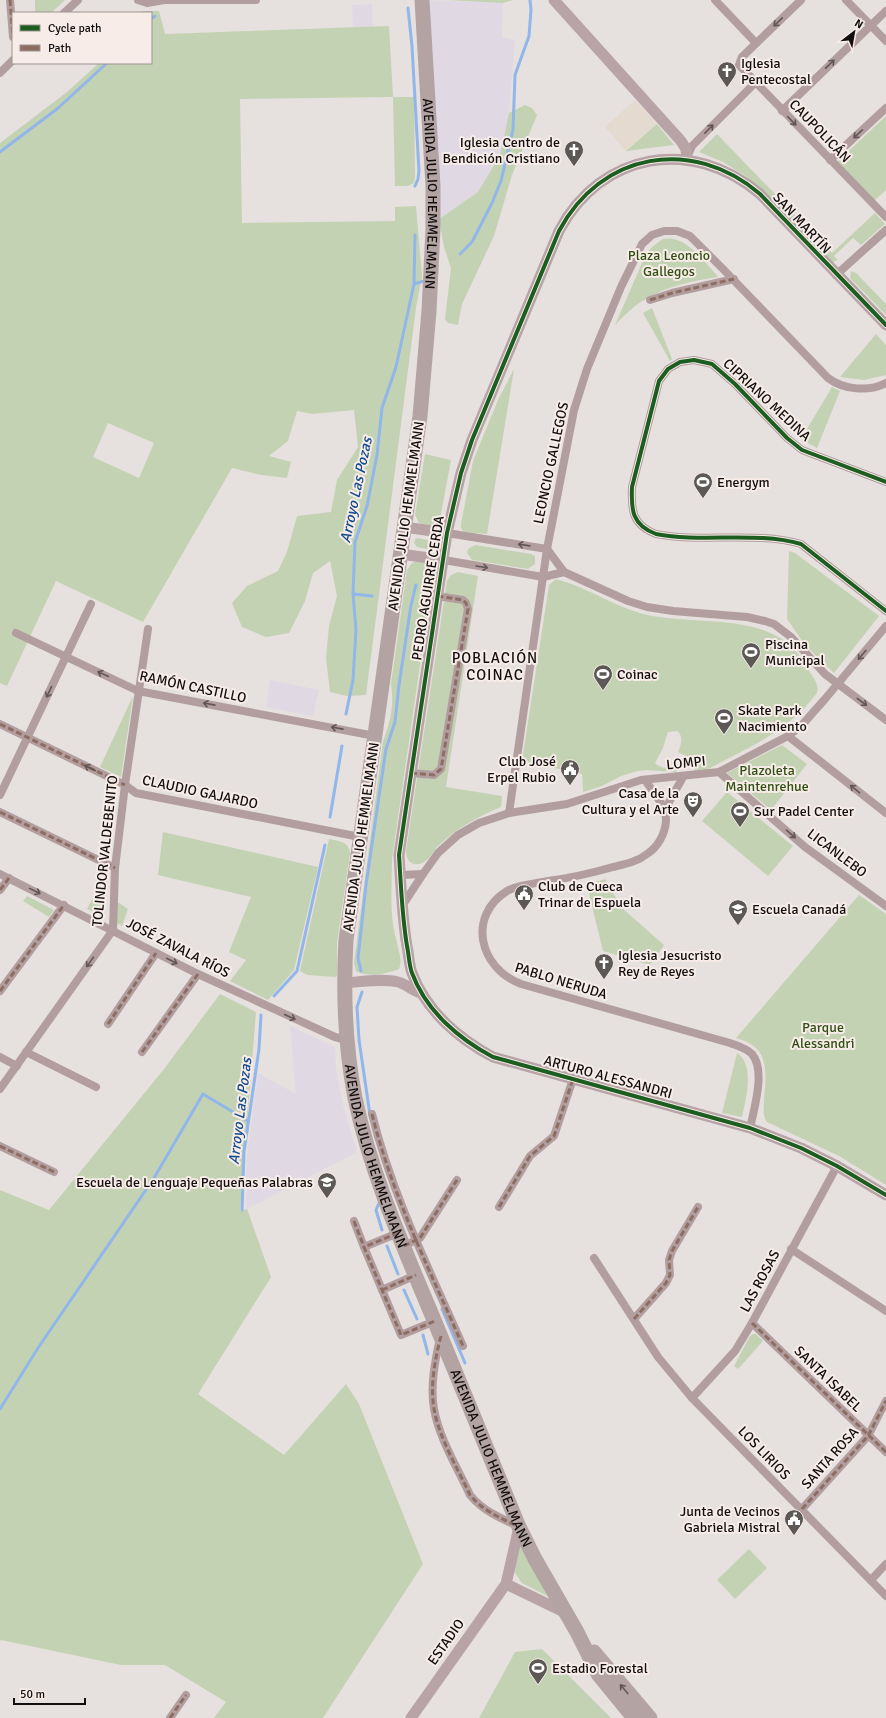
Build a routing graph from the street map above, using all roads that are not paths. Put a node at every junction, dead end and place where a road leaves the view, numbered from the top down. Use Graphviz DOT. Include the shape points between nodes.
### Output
graph roads {
  1 [pos="10,0"];
  2 [pos="78,0"];
  3 [pos="138,0"];
  4 [pos="163,0"];
  5 [pos="186,0"];
  6 [pos="245,0"];
  7 [pos="256,0"];
  8 [pos="422,0"];
  9 [pos="554,0"];
  10 [pos="714,0"];
  11 [pos="801,0"];
  12 [pos="846,0"];
  13 [pos="886,11"];
  14 [pos="65,12"];
  15 [pos="12,25"];
  16 [pos="871,25"];
  17 [pos="886,41"];
  18 [pos="756,44"];
  19 [pos="12,61"];
  20 [pos="0,72"];
  21 [pos="755,83"];
  22 [pos="886,108"];
  23 [pos="782,111"];
  24 [pos="687,160"];
  25 [pos="830,160"];
  26 [pos="886,217"];
  27 [pos="886,230"];
  28 [pos="836,275"];
  29 [pos="734,280"];
  30 [pos="650,300"];
  31 [pos="886,325"];
  32 [pos="886,383"];
  33 [pos="886,482"];
  34 [pos="404,527"];
  35 [pos="447,533"];
  36 [pos="547,548"];
  37 [pos="400,554"];
  38 [pos="444,560"];
  39 [pos="564,572"];
  40 [pos="543,577"];
  41 [pos="438,596"];
  42 [pos="91,604"];
  43 [pos="886,611"];
  44 [pos="886,626"];
  45 [pos="148,629"];
  46 [pos="16,633"];
  47 [pos="65,657"];
  48 [pos="838,684"];
  49 [pos="138,691"];
  50 [pos="886,720"];
  51 [pos="0,724"];
  52 [pos="375,736"];
  53 [pos="788,736"];
  54 [pos="28,737"];
  55 [pos="411,772"];
  56 [pos="720,772"];
  57 [pos="683,777"];
  58 [pos="646,780"];
  59 [pos="125,785"];
  60 [pos="0,795"];
  61 [pos="666,810"];
  62 [pos="0,812"];
  63 [pos="509,813"];
  64 [pos="886,813"];
  65 [pos="360,837"];
  66 [pos="115,868"];
  67 [pos="0,874"];
  68 [pos="423,874"];
  69 [pos="400,875"];
  70 [pos="9,878"];
  71 [pos="0,890"];
  72 [pos="64,905"];
  73 [pos="886,906"];
  74 [pos="402,907"];
  75 [pos="113,930"];
  76 [pos="156,953"];
  77 [pos="411,972"];
  78 [pos="198,974"];
  79 [pos="344,982"];
  80 [pos="399,982"];
  81 [pos="0,991"];
  82 [pos="421,993"];
  83 [pos="108,1024"];
  84 [pos="347,1040"];
  85 [pos="26,1052"];
  86 [pos="142,1052"];
  87 [pos="0,1057"];
  88 [pos="17,1066"];
  89 [pos="573,1079"];
  90 [pos="96,1087"];
  91 [pos="0,1089"];
  92 [pos="372,1114"];
  93 [pos="750,1128"];
  94 [pos="0,1146"];
  95 [pos="837,1166"];
  96 [pos="54,1172"];
  97 [pos="457,1180"];
  98 [pos="886,1195"];
  99 [pos="499,1207"];
  100 [pos="698,1207"];
  101 [pos="354,1221"];
  102 [pos="406,1240"];
  103 [pos="364,1247"];
  104 [pos="791,1249"];
  105 [pos="594,1258"];
  106 [pos="416,1275"];
  107 [pos="382,1290"];
  108 [pos="886,1311"];
  109 [pos="634,1319"];
  110 [pos="434,1321"];
  111 [pos="752,1323"];
  112 [pos="441,1336"];
  113 [pos="462,1346"];
  114 [pos="692,1398"];
  115 [pos="886,1401"];
  116 [pos="868,1436"];
  117 [pos="886,1452"];
  118 [pos="802,1509"];
  119 [pos="519,1527"];
  120 [pos="886,1564"];
  121 [pos="871,1580"];
  122 [pos="506,1584"];
  123 [pos="886,1596"];
  124 [pos="566,1613"];
  125 [pos="577,1632"];
  126 [pos="186,1695"];
  127 [pos="170,1718"];
  128 [pos="411,1718"];
  129 [pos="634,1718"];
  130 [pos="650,1718"];
  1 -- 15 [label="street"];
  2 -- 14 [label="street"];
  3 -- 4 [label="street" via="147,4"];
  4 -- 5 [label="street"];
  5 -- 6 [label="street"];
  6 -- 7 [label="street"];
  8 -- 34 [label="highway, AVENIDA JULIO HEMMELMANN" via="433,186 433,229 420,416"];
  9 -- 24 [label="street" via="681,141 686,149"];
  10 -- 18 [label="street"];
  11 -- 18 [label="street, one-way"];
  12 -- 16 [label="street"];
  13 -- 16 [label="street"];
  16 -- 17 [label="street"];
  23 -- 16 [label="street, one-way"];
  18 -- 21 [label="street, CAUPOLICÁN" via="739,62 740,67"];
  19 -- 20 [label="street"];
  21 -- 23 [label="street, CAUPOLICÁN"];
  24 -- 21 [label="street, one-way" via="692,146"];
  22 -- 25 [label="street, one-way"];
  23 -- 25 [label="street, CAUPOLICÁN, one-way"];
  24 -- 28 [label="street, SAN MARTÍN" via="714,166 750,185"];
  24 -- 35 [label="street, PEDRO AGUIRRE CERDA" via="647,161 622,169 590,190 565,220 472,440"];
  25 -- 26 [label="street, CAUPOLICÁN"];
  27 -- 28 [label="street"];
  28 -- 31 [label="street, SAN MARTÍN"];
  29 -- 30 [label="street"];
  29 -- 32 [label="street, LEONCIO GALLEGOS" via="819,370 837,385 865,388"];
  29 -- 36 [label="street, LEONCIO GALLEGOS" via="700,245 684,233 664,231 652,235 642,244 587,369 574,410"];
  33 -- 43 [label="street, CIPRIANO MEDINA" via="802,450 712,364 694,360 677,363 663,375 656,388 634,479 631,504 639,523 649,532 662,536 785,540 801,544"];
  34 -- 35 [label="street"];
  34 -- 37 [label="highway, AVENIDA JULIO HEMMELMANN"];
  36 -- 35 [label="street, one-way"];
  35 -- 38 [label="street, PEDRO AGUIRRE CERDA"];
  36 -- 39 [label="street"];
  36 -- 40 [label="street, LEONCIO GALLEGOS"];
  37 -- 38 [label="street"];
  37 -- 52 [label="highway, AVENIDA JULIO HEMMELMANN"];
  38 -- 40 [label="street, one-way"];
  38 -- 41 [label="street, PEDRO AGUIRRE CERDA"];
  39 -- 40 [label="street"];
  39 -- 48 [label="street" via="647,607 747,617 774,624 791,637 814,664"];
  40 -- 63 [label="street, LEONCIO GALLEGOS"];
  41 -- 55 [label="street, PEDRO AGUIRRE CERDA"];
  41 -- 55 [label="street, PEDRO AGUIRRE CERDA" via="463,600 468,609 441,769 434,775"];
  42 -- 47 [label="street"];
  44 -- 48 [label="street, LOMPI, one-way"];
  45 -- 49 [label="street, TOLINDOR VALDEBENITO"];
  46 -- 47 [label="street, RAMÓN CASTILLO"];
  49 -- 47 [label="street, RAMÓN CASTILLO, one-way"];
  47 -- 54 [label="street, one-way"];
  48 -- 50 [label="street, one-way"];
  48 -- 53 [label="street, LOMPI"];
  52 -- 49 [label="street, RAMÓN CASTILLO, one-way"];
  49 -- 59 [label="street, TOLINDOR VALDEBENITO"];
  51 -- 54 [label="street, CLAUDIO GAJARDO"];
  52 -- 65 [label="highway, AVENIDA JULIO HEMMELMANN"];
  53 -- 56 [label="street, LOMPI"];
  64 -- 53 [label="street, one-way"];
  59 -- 54 [label="street, CLAUDIO GAJARDO, one-way"];
  54 -- 60 [label="street"];
  55 -- 69 [label="street, PEDRO AGUIRRE CERDA" via="399,855"];
  56 -- 57 [label="street, LOMPI"];
  56 -- 73 [label="street, LICANLEBO, one-way" via="805,847"];
  57 -- 58 [label="street, LOMPI"];
  57 -- 61 [label="street, PABLO NERUDA"];
  58 -- 61 [label="street"];
  58 -- 63 [label="street" via="567,804"];
  59 -- 65 [label="street, CLAUDIO GAJARDO" via="136,793"];
  59 -- 66 [label="street, TOLINDOR VALDEBENITO"];
  61 -- 93 [label="street, PABLO NERUDA" via="663,834 655,848 642,858 576,877 524,884 502,895 487,914 483,929 486,953 495,967 507,978 520,984 744,1048 756,1059 759,1070"];
  62 -- 66 [label="street"];
  63 -- 68 [label="street" via="479,823 458,835 438,853"];
  65 -- 79 [label="highway, AVENIDA JULIO HEMMELMANN" via="346,940"];
  66 -- 75 [label="street, TOLINDOR VALDEBENITO"];
  67 -- 70 [label="street, JOSÉ ZAVALA RÍOS"];
  68 -- 69 [label="street"];
  68 -- 74 [label="street"];
  69 -- 74 [label="street, PEDRO AGUIRRE CERDA"];
  70 -- 71 [label="street"];
  70 -- 72 [label="street, JOSÉ ZAVALA RÍOS, one-way"];
  72 -- 75 [label="street, JOSÉ ZAVALA RÍOS"];
  72 -- 81 [label="street"];
  74 -- 77 [label="street, ARTURO ALESSANDRI"];
  75 -- 76 [label="street, JOSÉ ZAVALA RÍOS"];
  75 -- 85 [label="street, TOLINDOR VALDEBENITO, one-way"];
  76 -- 78 [label="street, JOSÉ ZAVALA RÍOS, one-way"];
  76 -- 83 [label="street"];
  77 -- 80 [label="street"];
  77 -- 82 [label="street, ARTURO ALESSANDRI"];
  78 -- 84 [label="street, JOSÉ ZAVALA RÍOS, one-way" via="335,1037"];
  78 -- 86 [label="street"];
  79 -- 80 [label="street, ARTURO ALESSANDRI"];
  79 -- 84 [label="highway, AVENIDA JULIO HEMMELMANN"];
  80 -- 82 [label="street, ARTURO ALESSANDRI"];
  82 -- 89 [label="street, ARTURO ALESSANDRI" via="446,1024 480,1050 493,1057"];
  84 -- 102 [label="highway, AVENIDA JULIO HEMMELMANN" via="356,1099 369,1150"];
  85 -- 88 [label="street, TOLINDOR VALDEBENITO"];
  85 -- 90 [label="street"];
  87 -- 88 [label="street"];
  88 -- 91 [label="street, TOLINDOR VALDEBENITO"];
  89 -- 93 [label="street, ARTURO ALESSANDRI"];
  89 -- 99 [label="street" via="554,1136 530,1156"];
  92 -- 102 [label="street"];
  93 -- 95 [label="street, ARTURO ALESSANDRI" via="801,1148"];
  94 -- 96 [label="street"];
  95 -- 98 [label="street, ARTURO ALESSANDRI"];
  95 -- 104 [label="street, LAS ROSAS"];
  97 -- 102 [label="street" via="420,1238"];
  100 -- 109 [label="street" via="672,1251 669,1260 670,1275 666,1283"];
  101 -- 103 [label="street"];
  102 -- 103 [label="street"];
  102 -- 106 [label="highway, AVENIDA JULIO HEMMELMANN"];
  102 -- 113 [label="street"];
  103 -- 107 [label="street"];
  104 -- 108 [label="street"];
  104 -- 111 [label="street, LAS ROSAS"];
  105 -- 109 [label="street, LOS LIRIOS"];
  106 -- 107 [label="street"];
  106 -- 110 [label="highway, AVENIDA JULIO HEMMELMANN"];
  107 -- 110 [label="street" via="401,1335"];
  109 -- 114 [label="street, LOS LIRIOS" via="658,1357"];
  110 -- 112 [label="highway, AVENIDA JULIO HEMMELMANN"];
  111 -- 114 [label="street, LAS ROSAS" via="735,1351"];
  111 -- 116 [label="street, SANTA ISABEL"];
  112 -- 119 [label="highway, AVENIDA JULIO HEMMELMANN"];
  112 -- 119 [label="street" via="433,1382 434,1409 439,1429 470,1495 495,1516"];
  114 -- 118 [label="street, LOS LIRIOS"];
  115 -- 116 [label="street, SANTA ROSA"];
  116 -- 117 [label="street, SANTA ISABEL"];
  116 -- 118 [label="street, SANTA ROSA"];
  118 -- 121 [label="street, LOS LIRIOS"];
  119 -- 122 [label="street, ESTADIO"];
  119 -- 124 [label="highway, AVENIDA JULIO HEMMELMANN"];
  120 -- 121 [label="street"];
  121 -- 123 [label="street, LOS LIRIOS"];
  122 -- 124 [label="street"];
  122 -- 128 [label="street, ESTADIO"];
  124 -- 125 [label="highway, AVENIDA JULIO HEMMELMANN"];
  125 -- 129 [label="highway, AVENIDA JULIO HEMMELMANN" via="598,1674"];
  130 -- 125 [label="highway, AVENIDA JULIO HEMMELMANN, one-way"];
  126 -- 127 [label="street"];
}
